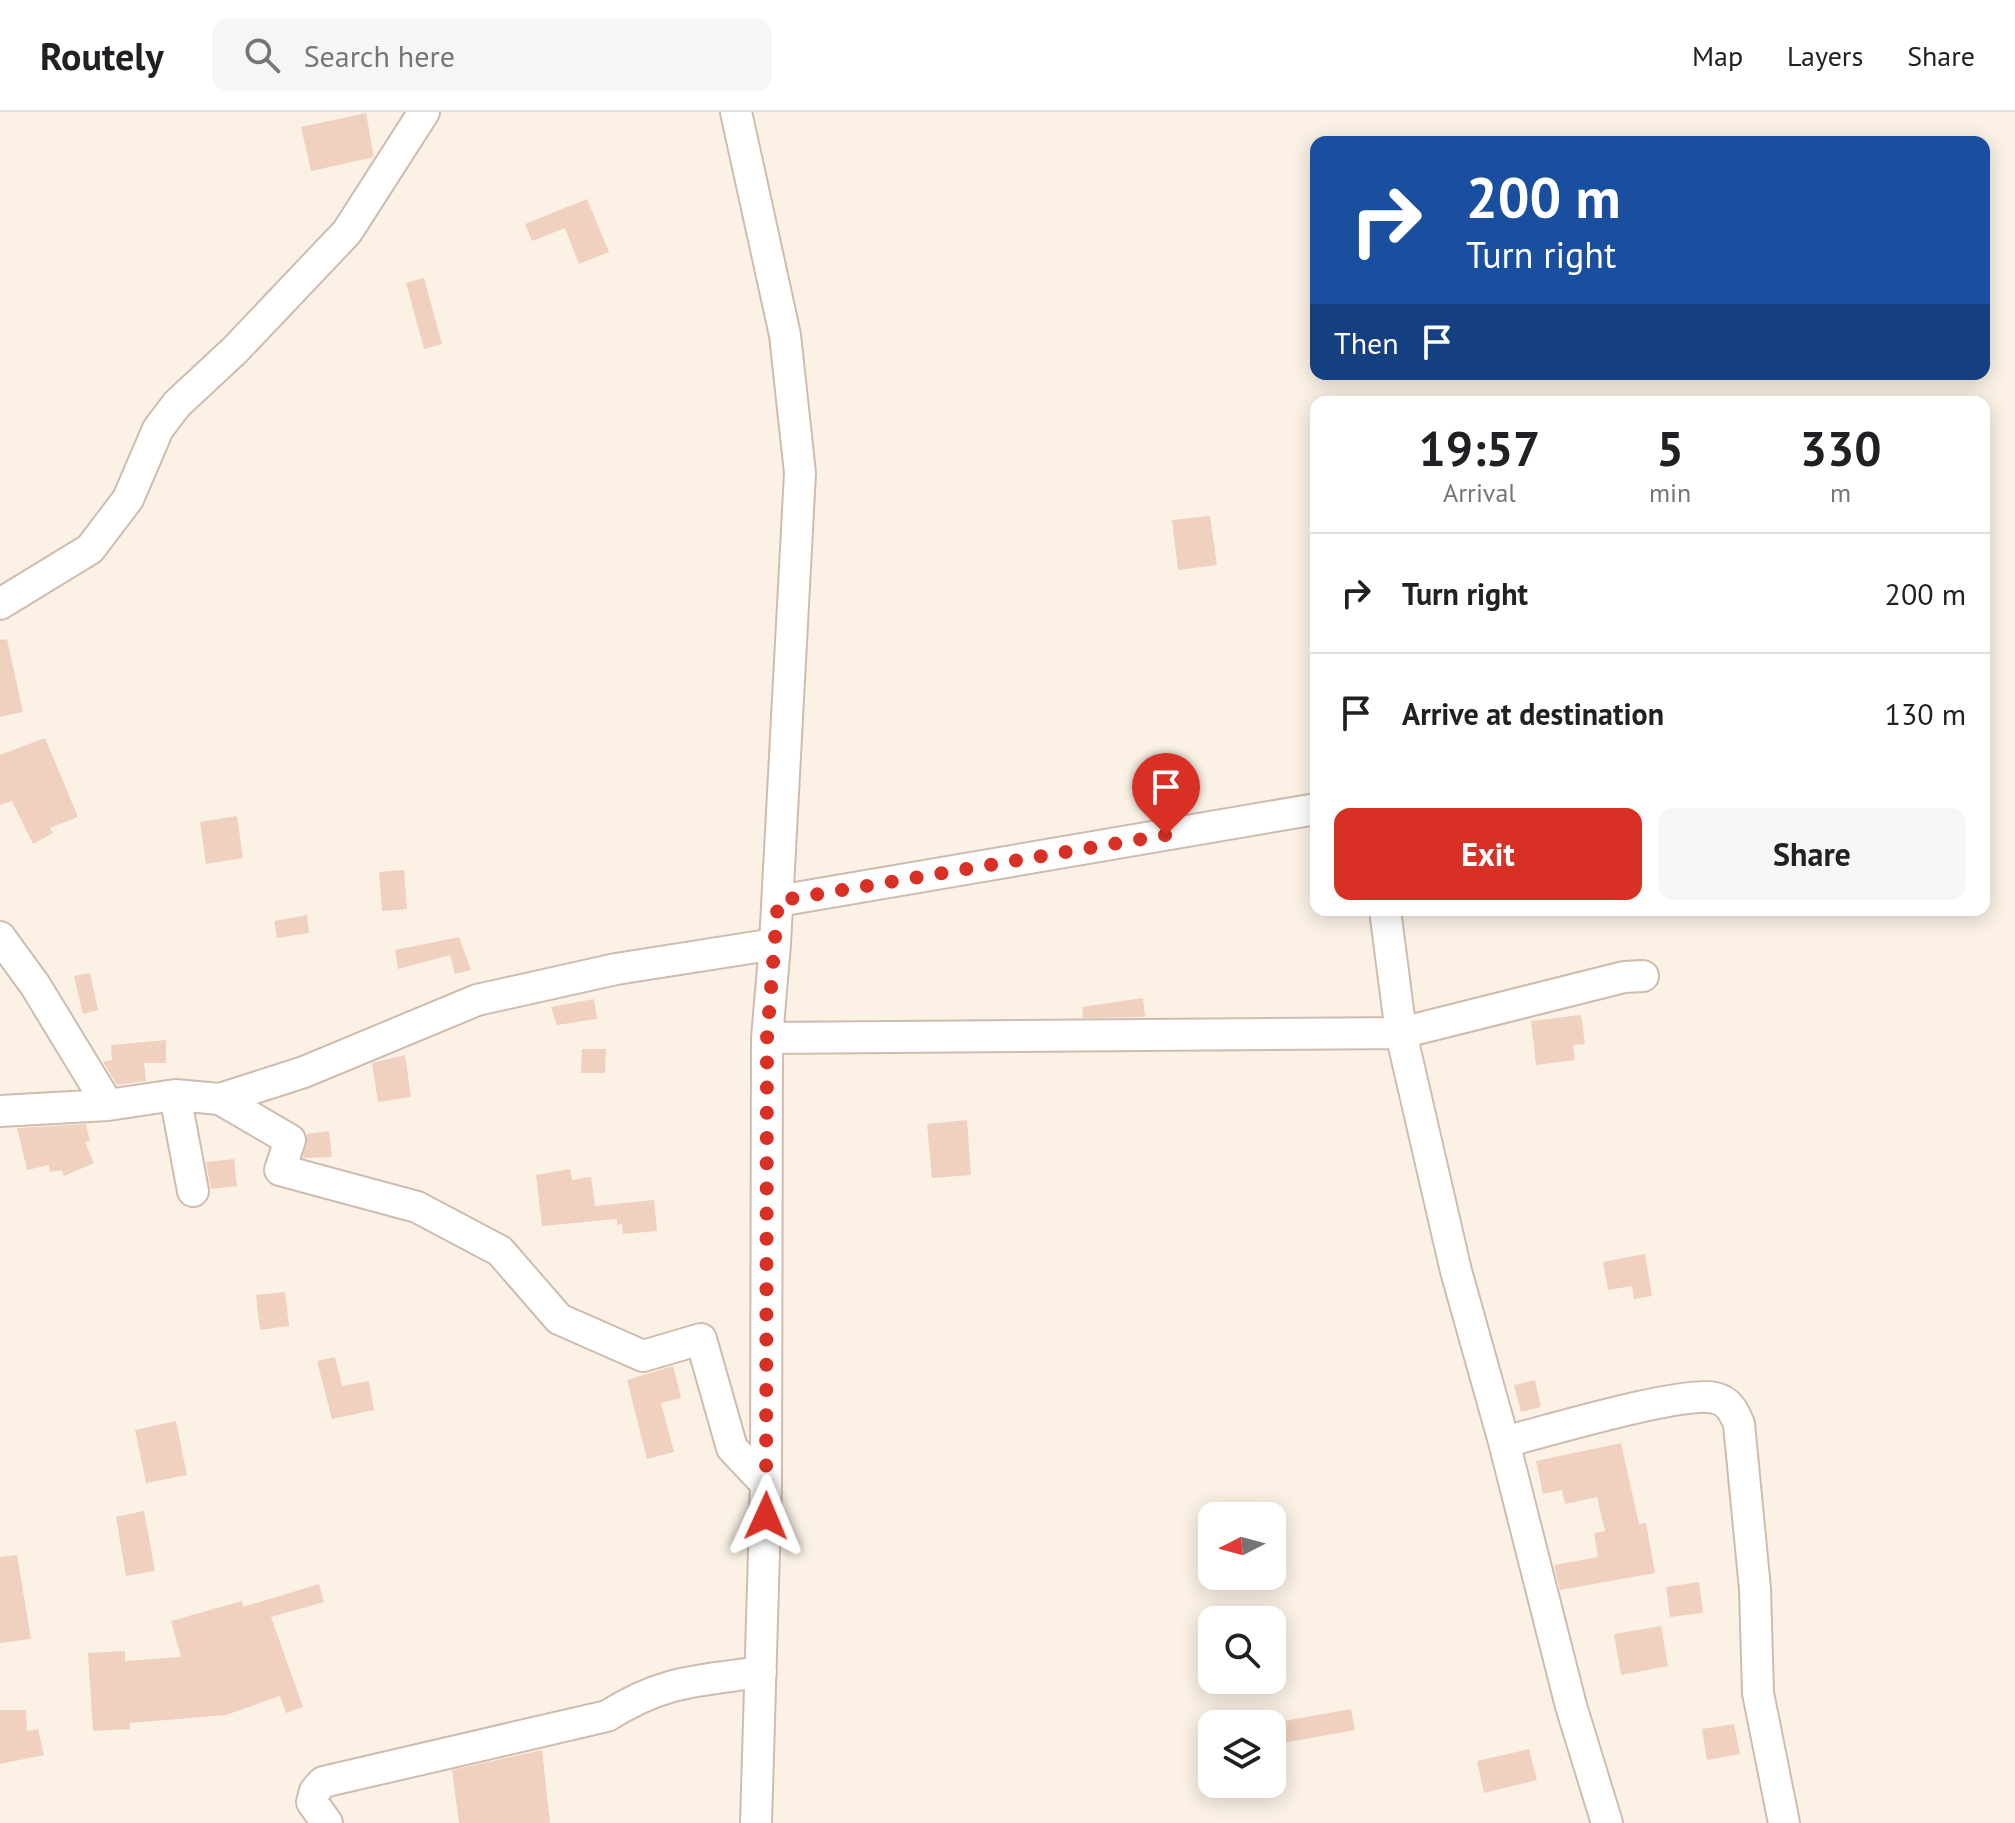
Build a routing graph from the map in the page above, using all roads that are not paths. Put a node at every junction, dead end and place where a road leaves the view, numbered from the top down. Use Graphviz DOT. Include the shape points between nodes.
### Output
graph roads {
  1 [pos="424,112"];
  2 [pos="736,112"];
  3 [pos="0,604"];
  4 [pos="1310,810"];
  5 [pos="778,901"];
  6 [pos="1386,916"];
  7 [pos="0,937"];
  8 [pos="775,944"];
  9 [pos="1643,976"];
  10 [pos="1401,1033"];
  11 [pos="767,1038"];
  12 [pos="175,1095"];
  13 [pos="220,1099"];
  14 [pos="108,1105"];
  15 [pos="0,1111"];
  16 [pos="193,1191"];
  17 [pos="1504,1442"];
  18 [pos="766,1484"];
  19 [pos="761,1672"];
  20 [pos="327,1823"];
  21 [pos="756,1823"];
  22 [pos="1607,1823"];
  23 [pos="1784,1823"];
  1 -- 3 [label="street" via="347,232 177,404 158,429 128,499 90,549"];
  2 -- 5 [label="street" via="785,335 800,473"];
  4 -- 5 [label="street"];
  5 -- 8 [label="street"];
  6 -- 10 [label="street"];
  7 -- 14 [label="street"];
  8 -- 11 [label="street"];
  8 -- 13 [label="street" via="616,969 477,1000 304,1072"];
  9 -- 10 [label="street"];
  10 -- 11 [label="street"];
  10 -- 17 [label="street" via="1456,1271"];
  11 -- 18 [label="street"];
  12 -- 13 [label="street"];
  12 -- 14 [label="street"];
  12 -- 16 [label="street"];
  13 -- 18 [label="street" via="290,1140 280,1170 417,1207 500,1251 548,1308 577,1329 643,1356 701,1339 732,1448"];
  14 -- 15 [label="street"];
  17 -- 22 [label="street" via="1571,1706"];
  17 -- 23 [label="street" via="1682,1398 1715,1398 1732,1407 1739,1424 1755,1589 1758,1693"];
  18 -- 19 [label="street"];
  19 -- 20 [label="street" via="678,1683 642,1694 607,1716 323,1782 312,1802"];
  19 -- 21 [label="street"];
}
